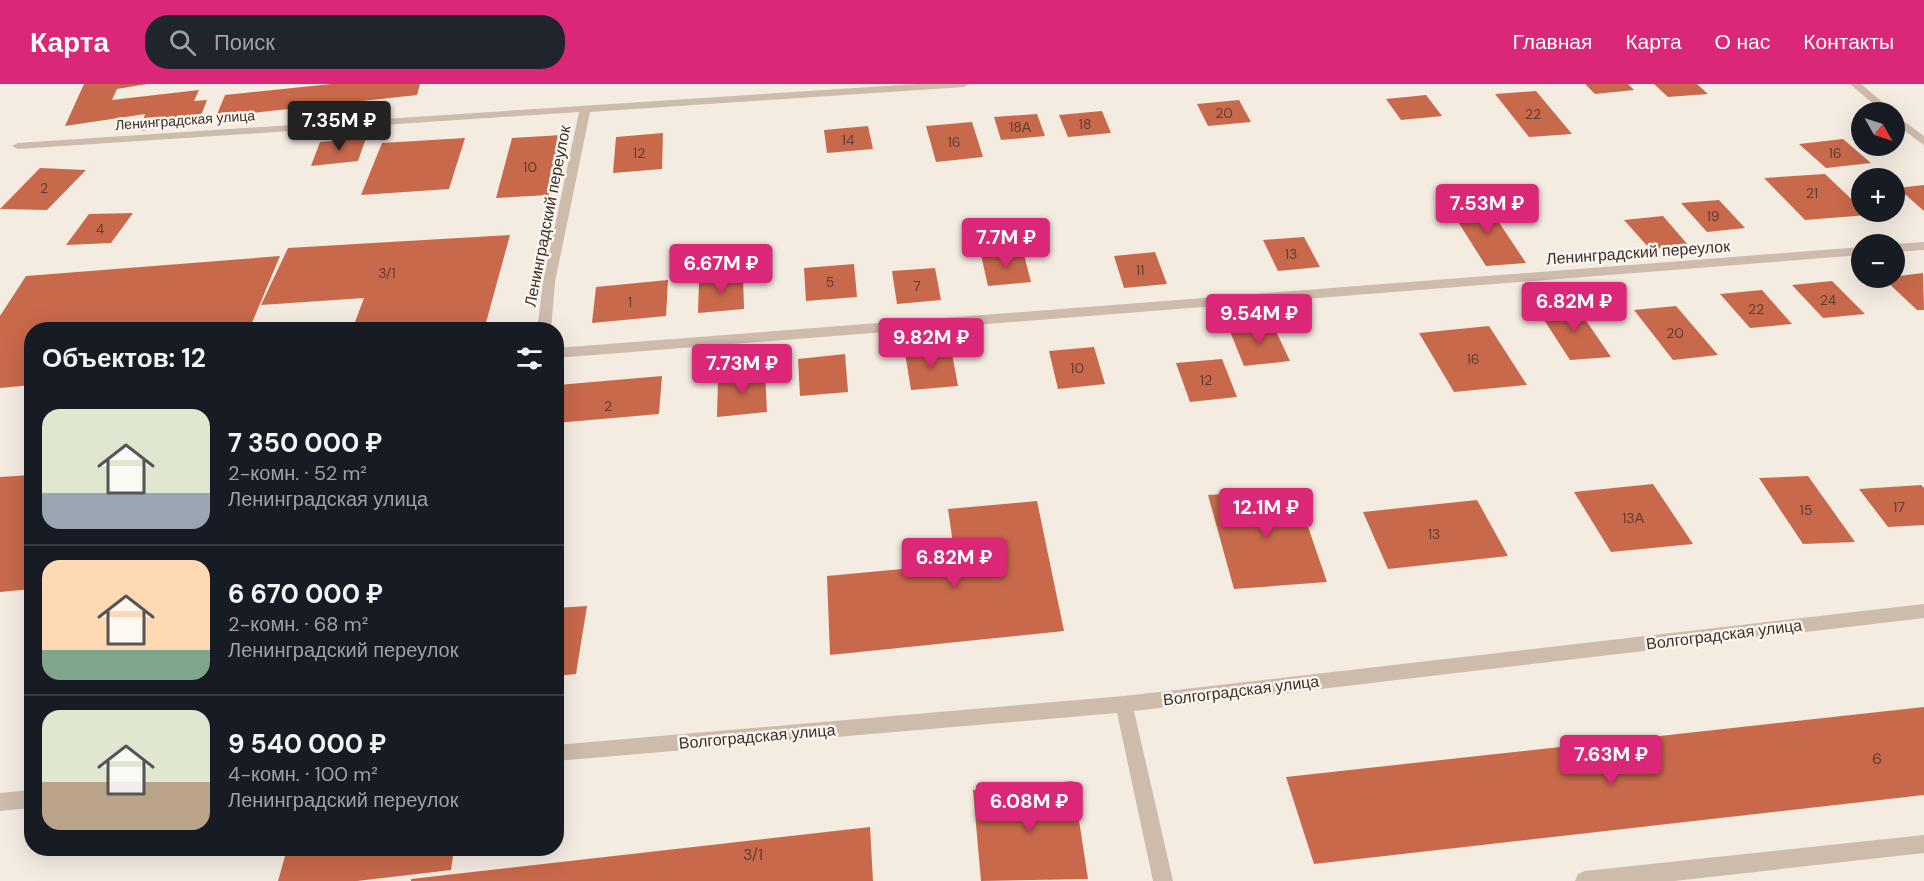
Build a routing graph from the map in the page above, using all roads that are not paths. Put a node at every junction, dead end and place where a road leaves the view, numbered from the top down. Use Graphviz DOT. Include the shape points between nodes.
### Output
graph roads {
  1 [pos="964,84"];
  2 [pos="1855,84"];
  3 [pos="1877,102"];
  4 [pos="585,109"];
  5 [pos="1905,126"];
  6 [pos="1924,142"];
  7 [pos="18,146"];
  8 [pos="1924,246"];
  9 [pos="1905,247"];
  10 [pos="1851,252"];
  11 [pos="545,322"];
  12 [pos="564,352"];
  13 [pos="1924,611"];
  14 [pos="1124,704"];
  15 [pos="564,752"];
  16 [pos="24,800"];
  17 [pos="0,802"];
  18 [pos="1924,844"];
  19 [pos="1163,881"];
  20 [pos="1585,881"];
  1 -- 4 [label="street, Ленинградская улица"];
  2 -- 3 [label="street"];
  4 -- 7 [label="street, Ленинградская улица"];
  4 -- 11 [label="street, Ленинградский переулок" via="549,282"];
  5 -- 6 [label="street"];
  8 -- 9 [label="street"];
  10 -- 12 [label="street, Ленинградский переулок"];
  13 -- 14 [label="street, Волгоградская улица"];
  14 -- 15 [label="street, Волгоградская улица"];
  14 -- 19 [label="street"];
  16 -- 17 [label="street"];
  18 -- 20 [label="street"];
}
